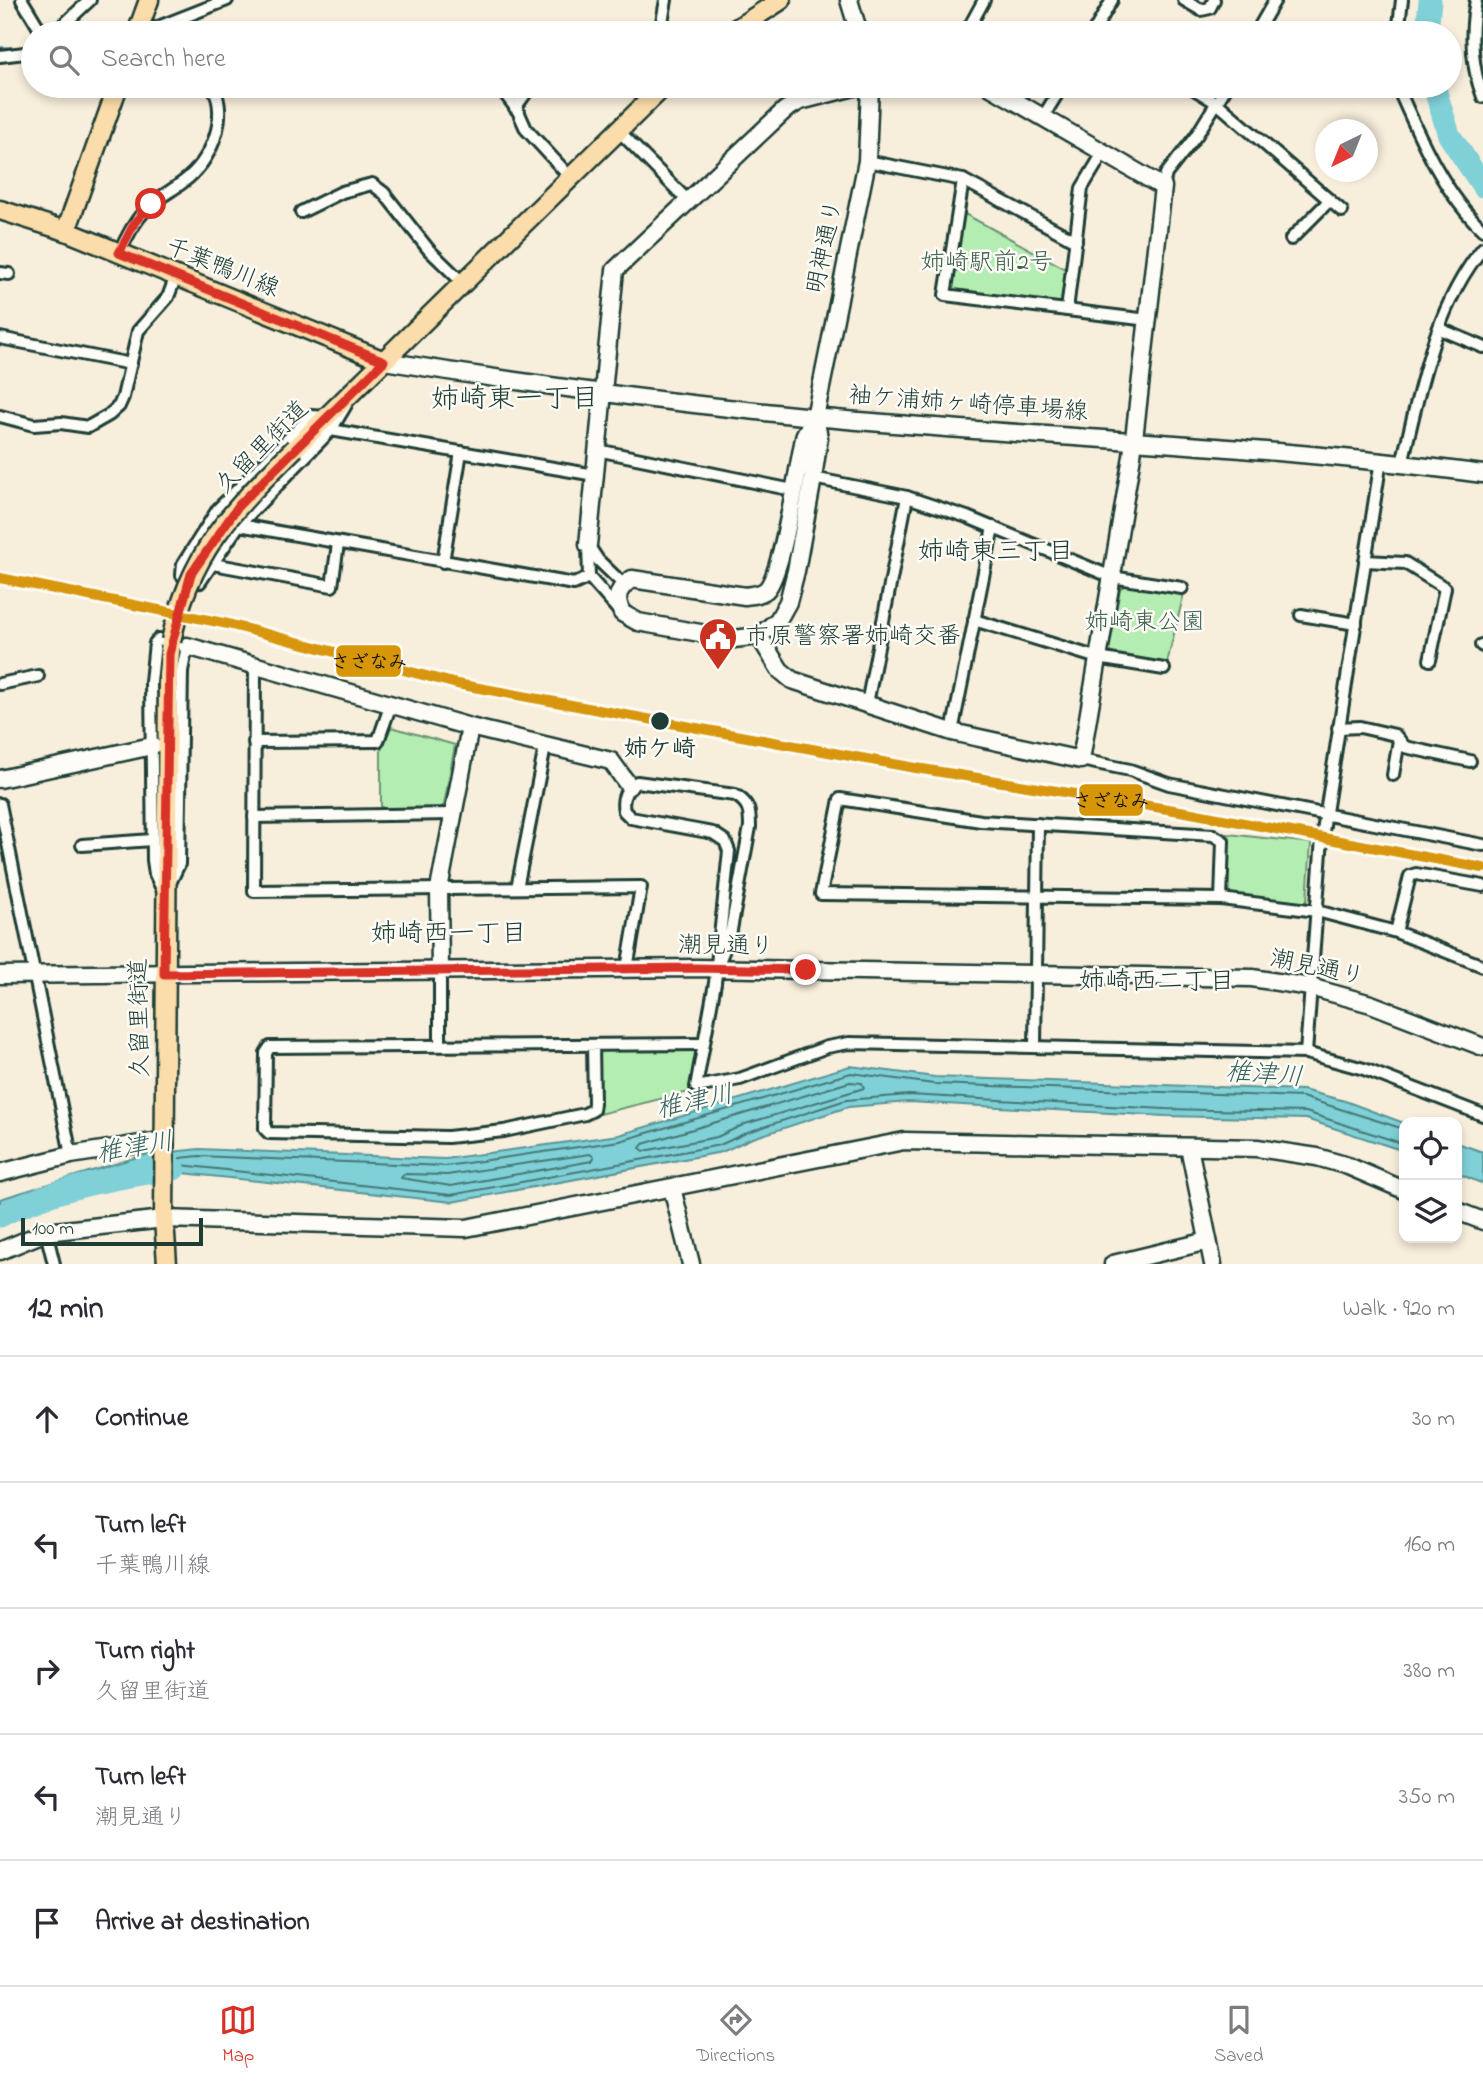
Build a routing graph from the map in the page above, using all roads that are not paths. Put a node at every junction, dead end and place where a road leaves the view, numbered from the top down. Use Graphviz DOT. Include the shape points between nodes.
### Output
graph roads {
  1 [pos="22,0"];
  2 [pos="90,0"];
  3 [pos="149,0"];
  4 [pos="227,0"];
  5 [pos="666,0"];
  6 [pos="781,0"];
  7 [pos="849,0"];
  8 [pos="984,0"];
  9 [pos="1112,0"];
  10 [pos="1184,0"];
  11 [pos="1214,0"];
  12 [pos="1275,0"];
  13 [pos="1402,0"];
  14 [pos="1476,0"];
  15 [pos="760,5"];
  16 [pos="182,19"];
  17 [pos="35,21"];
  18 [pos="68,21"];
  19 [pos="141,21"];
  20 [pos="176,21"];
  21 [pos="662,21"];
  22 [pos="743,21"];
  23 [pos="855,21"];
  24 [pos="973,21"];
  25 [pos="1102,21"];
  26 [pos="1263,21"];
  27 [pos="1399,21"];
  28 [pos="21,53"];
  29 [pos="0,56"];
  30 [pos="1483,97"];
  31 [pos="114,98"];
  32 [pos="216,98"];
  33 [pos="509,98"];
  34 [pos="522,98"];
  35 [pos="646,98"];
  36 [pos="814,98"];
  37 [pos="870,98"];
  38 [pos="1010,98"];
  39 [pos="1055,98"];
  40 [pos="1209,98"];
  41 [pos="1220,98"];
  42 [pos="1403,98"];
  43 [pos="1217,103"];
  44 [pos="516,107"];
  45 [pos="1043,117"];
  46 [pos="618,130"];
  47 [pos="1102,153"];
  48 [pos="867,161"];
  49 [pos="570,177"];
  50 [pos="963,180"];
  51 [pos="1163,187"];
  52 [pos="688,201"];
  53 [pos="1329,201"];
  54 [pos="0,210"];
  55 [pos="1342,211"];
  56 [pos="301,212"];
  57 [pos="1483,230"];
  58 [pos="65,231"];
  59 [pos="1291,239"];
  60 [pos="1076,241"];
  61 [pos="1483,248"];
  62 [pos="119,253"];
  63 [pos="176,276"];
  64 [pos="463,283"];
  65 [pos="1067,310"];
  66 [pos="1148,320"];
  67 [pos="1440,329"];
  68 [pos="0,338"];
  69 [pos="1483,347"];
  70 [pos="384,361"];
  71 [pos="131,364"];
  72 [pos="603,393"];
  73 [pos="0,416"];
  74 [pos="815,417"];
  75 [pos="326,425"];
  76 [pos="1134,439"];
  77 [pos="597,450"];
  78 [pos="461,452"];
  79 [pos="1381,460"];
  80 [pos="1402,463"];
  81 [pos="1483,474"];
  82 [pos="595,475"];
  83 [pos="813,478"];
  84 [pos="793,490"];
  85 [pos="907,497"];
  86 [pos="239,525"];
  87 [pos="993,527"];
  88 [pos="338,544"];
  89 [pos="588,545"];
  90 [pos="1365,561"];
  91 [pos="443,562"];
  92 [pos="213,564"];
  93 [pos="589,577"];
  94 [pos="1112,577"];
  95 [pos="624,585"];
  96 [pos="1182,588"];
  97 [pos="622,613"];
  98 [pos="1301,615"];
  99 [pos="974,620"];
  100 [pos="1356,624"];
  101 [pos="759,636"];
  102 [pos="164,640"];
  103 [pos="182,644"];
  104 [pos="1098,657"];
  105 [pos="1430,660"];
  106 [pos="255,666"];
  107 [pos="1164,669"];
  108 [pos="38,676"];
  109 [pos="0,684"];
  110 [pos="866,704"];
  111 [pos="391,705"];
  112 [pos="470,727"];
  113 [pos="1338,728"];
  114 [pos="952,732"];
  115 [pos="1399,740"];
  116 [pos="254,742"];
  117 [pos="152,746"];
  118 [pos="545,747"];
  119 [pos="1081,760"];
  120 [pos="1470,761"];
  121 [pos="1393,775"];
  122 [pos="0,779"];
  123 [pos="629,786"];
  124 [pos="0,804"];
  125 [pos="453,814"];
  126 [pos="1326,815"];
  127 [pos="254,817"];
  128 [pos="1038,824"];
  129 [pos="152,840"];
  130 [pos="82,845"];
  131 [pos="1483,845"];
  132 [pos="13,872"];
  133 [pos="0,874"];
  134 [pos="1483,886"];
  135 [pos="517,888"];
  136 [pos="439,889"];
  137 [pos="165,895"];
  138 [pos="1037,898"];
  139 [pos="1221,899"];
  140 [pos="1317,911"];
  141 [pos="1396,932"];
  142 [pos="1483,966"];
  143 [pos="627,969"];
  144 [pos="716,969"];
  145 [pos="440,971"];
  146 [pos="1035,973"];
  147 [pos="164,974"];
  148 [pos="0,975"];
  149 [pos="35,975"];
  150 [pos="1310,987"];
  151 [pos="703,1044"];
  152 [pos="439,1045"];
  153 [pos="593,1045"];
  154 [pos="1035,1047"];
  155 [pos="1483,1047"];
  156 [pos="1306,1053"];
  157 [pos="1483,1115"];
  158 [pos="165,1146"];
  159 [pos="1189,1147"];
  160 [pos="71,1155"];
  161 [pos="0,1174"];
  162 [pos="672,1188"];
  163 [pos="1399,1188"];
  164 [pos="164,1211"];
  165 [pos="1462,1213"];
  166 [pos="1483,1221"];
  167 [pos="46,1232"];
  168 [pos="1208,1241"];
  169 [pos="0,1251"];
  170 [pos="54,1264"];
  171 [pos="167,1264"];
  172 [pos="691,1264"];
  173 [pos="1113,1264"];
  174 [pos="1213,1264"];
  1 -- 17 [label="street"];
  2 -- 18 [label="street"];
  3 -- 19 [label="main road"];
  4 -- 16 [label="street"];
  5 -- 21 [label="street"];
  6 -- 15 [label="main road"];
  7 -- 23 [label="street"];
  8 -- 24 [label="street"];
  9 -- 25 [label="street"];
  10 -- 11 [label="street" via="1201,10 1210,8"];
  12 -- 26 [label="street"];
  13 -- 27 [label="street"];
  14 -- 30 [label="street" via="1473,57"];
  15 -- 22 [label="main road"];
  16 -- 20 [label="street"];
  28 -- 29 [label="street"];
  31 -- 58 [label="main road"];
  32 -- 62 [label="street" via="216,138 204,160 186,180 151,204 135,222"];
  33 -- 44 [label="street"];
  34 -- 44 [label="street"];
  35 -- 46 [label="main road, 久留里街道"];
  36 -- 52 [label="street" via="792,104"];
  37 -- 48 [label="street, 明神通り"];
  38 -- 45 [label="street"];
  39 -- 45 [label="street"];
  40 -- 43 [label="street"];
  41 -- 43 [label="street"];
  42 -- 57 [label="street" via="1432,161"];
  43 -- 51 [label="street" via="1166,174"];
  43 -- 53 [label="street"];
  44 -- 49 [label="street" via="526,129"];
  45 -- 47 [label="street"];
  46 -- 49 [label="main road, 久留里街道"];
  46 -- 52 [label="street"];
  47 -- 51 [label="street"];
  47 -- 60 [label="street" via="1082,188"];
  48 -- 50 [label="street"];
  48 -- 74 [label="street, 明神通り"];
  49 -- 64 [label="main road, 久留里街道"];
  50 -- 60 [label="street"];
  50 -- 65 [label="street" via="945,295"];
  51 -- 66 [label="street"];
  52 -- 72 [label="street" via="615,270"];
  53 -- 55 [label="street"];
  53 -- 59 [label="street"];
  54 -- 58 [label="main road, 千葉鴨川線"];
  56 -- 64 [label="street" via="342,192 372,184"];
  58 -- 62 [label="main road, 千葉鴨川線"];
  60 -- 65 [label="street"];
  61 -- 67 [label="street" via="1460,282"];
  62 -- 63 [label="main road, 千葉鴨川線"];
  63 -- 70 [label="main road, 千葉鴨川線"];
  63 -- 71 [label="street" via="168,298 138,331"];
  64 -- 70 [label="main road, 久留里街道"];
  65 -- 66 [label="street"];
  66 -- 76 [label="street"];
  67 -- 69 [label="street"];
  67 -- 80 [label="street"];
  68 -- 71 [label="street"];
  70 -- 72 [label="street, 袖ケ浦姉ヶ崎停車場線"];
  70 -- 75 [label="main road, 久留里街道"];
  71 -- 73 [label="street" via="119,405 88,426 34,425"];
  72 -- 74 [label="street, 袖ケ浦姉ヶ崎停車場線"];
  72 -- 77 [label="street"];
  74 -- 76 [label="street, 袖ケ浦姉ヶ崎停車場線"];
  74 -- 83 [label="street, 明神通り" via="819,445"];
  74 -- 84 [label="street, 明神通り" via="805,434"];
  75 -- 78 [label="street"];
  75 -- 86 [label="street"];
  75 -- 92 [label="street" via="311,416 250,475 202,530 183,564 182,575 200,582"];
  75 -- 137 [label="main road, 久留里街道, bridge" via="295,448 225,522 199,559 180,608 168,665"];
  76 -- 79 [label="street, 袖ケ浦姉ヶ崎停車場線"];
  76 -- 94 [label="street"];
  77 -- 82 [label="street"];
  77 -- 84 [label="street"];
  78 -- 82 [label="street"];
  78 -- 91 [label="street"];
  79 -- 80 [label="street, 袖ケ浦姉ヶ崎停車場線"];
  79 -- 90 [label="street"];
  80 -- 81 [label="street, 袖ケ浦姉ヶ崎停車場線"];
  82 -- 89 [label="street"];
  83 -- 85 [label="street"];
  83 -- 101 [label="street, 明神通り" via="788,602 778,620"];
  84 -- 95 [label="street, 明神通り" via="776,568 766,590 758,595 642,579"];
  85 -- 87 [label="street"];
  85 -- 110 [label="street"];
  86 -- 88 [label="street"];
  86 -- 92 [label="street"];
  87 -- 94 [label="street"];
  87 -- 99 [label="street"];
  88 -- 91 [label="street"];
  88 -- 92 [label="street" via="332,586"];
  89 -- 93 [label="street"];
  89 -- 95 [label="street"];
  90 -- 100 [label="street"];
  90 -- 105 [label="street" via="1405,563 1445,588"];
  91 -- 93 [label="street" via="574,584"];
  93 -- 97 [label="street"];
  94 -- 96 [label="street"];
  94 -- 104 [label="street"];
  95 -- 97 [label="street" via="617,596"];
  97 -- 101 [label="street" via="638,622 734,639"];
  98 -- 100 [label="street"];
  99 -- 104 [label="street"];
  99 -- 114 [label="street"];
  100 -- 113 [label="street"];
  101 -- 110 [label="street" via="785,676"];
  102 -- 117 [label="street" via="155,643"];
  103 -- 106 [label="street"];
  103 -- 137 [label="street" via="179,864"];
  104 -- 107 [label="street"];
  104 -- 119 [label="street"];
  106 -- 111 [label="street"];
  106 -- 116 [label="street"];
  108 -- 109 [label="street"];
  110 -- 114 [label="street"];
  111 -- 112 [label="street"];
  111 -- 116 [label="street" via="378,741"];
  112 -- 118 [label="street"];
  112 -- 125 [label="street"];
  113 -- 115 [label="street" via="1360,727"];
  113 -- 126 [label="street"];
  114 -- 119 [label="street"];
  115 -- 120 [label="street" via="1405,747"];
  115 -- 121 [label="street"];
  116 -- 127 [label="street"];
  117 -- 122 [label="street"];
  117 -- 129 [label="street"];
  118 -- 123 [label="street" via="611,761"];
  118 -- 135 [label="street"];
  119 -- 126 [label="street" via="1168,784"];
  123 -- 144 [label="street" via="622,805 631,818 713,833 725,841 729,851"];
  123 -- 144 [label="street" via="654,783 735,795 750,810 730,935"];
  124 -- 132 [label="street"];
  125 -- 127 [label="street"];
  125 -- 136 [label="street"];
  126 -- 131 [label="street"];
  126 -- 140 [label="street"];
  127 -- 136 [label="street" via="254,891"];
  128 -- 138 [label="street"];
  128 -- 138 [label="street" via="932,816 840,799 821,894"];
  128 -- 139 [label="street" via="1220,837"];
  129 -- 130 [label="street"];
  129 -- 137 [label="street" via="155,874"];
  132 -- 133 [label="street"];
  132 -- 149 [label="street"];
  134 -- 141 [label="street" via="1410,876"];
  135 -- 136 [label="street"];
  135 -- 143 [label="street" via="641,887"];
  136 -- 145 [label="street"];
  137 -- 147 [label="main road, 久留里街道"];
  138 -- 139 [label="street"];
  138 -- 146 [label="street"];
  139 -- 140 [label="street"];
  140 -- 141 [label="street"];
  140 -- 150 [label="street"];
  141 -- 142 [label="street"];
  143 -- 144 [label="street, 潮見通り"];
  143 -- 145 [label="street, 潮見通り"];
  144 -- 146 [label="street, 潮見通り"];
  144 -- 151 [label="street"];
  145 -- 147 [label="street, 潮見通り"];
  145 -- 152 [label="street"];
  146 -- 150 [label="street, 潮見通り" via="1252,978"];
  146 -- 154 [label="street"];
  147 -- 149 [label="street, 潮見通り"];
  147 -- 158 [label="main road, 久留里街道"];
  148 -- 149 [label="street, 潮見通り"];
  149 -- 160 [label="street"];
  150 -- 155 [label="street, 潮見通り" via="1371,1004"];
  150 -- 156 [label="street"];
  151 -- 153 [label="street"];
  151 -- 154 [label="street" via="696,1087 740,1079 849,1043"];
  152 -- 153 [label="street"];
  152 -- 153 [label="street" via="270,1047 265,1053 265,1129 269,1133 448,1137 585,1114 593,1110 594,1103"];
  154 -- 156 [label="street"];
  156 -- 157 [label="street" via="1364,1069"];
  158 -- 160 [label="street"];
  158 -- 164 [label="main road, 久留里街道"];
  159 -- 162 [label="street" via="904,1141"];
  159 -- 163 [label="street" via="1257,1148 1317,1157"];
  159 -- 168 [label="street"];
  160 -- 161 [label="street"];
  162 -- 164 [label="street" via="466,1228"];
  162 -- 172 [label="street"];
  164 -- 167 [label="street"];
  164 -- 171 [label="main road, 久留里街道"];
  165 -- 166 [label="street"];
  167 -- 169 [label="street"];
  167 -- 170 [label="street"];
  168 -- 173 [label="street"];
  168 -- 174 [label="street"];
}
